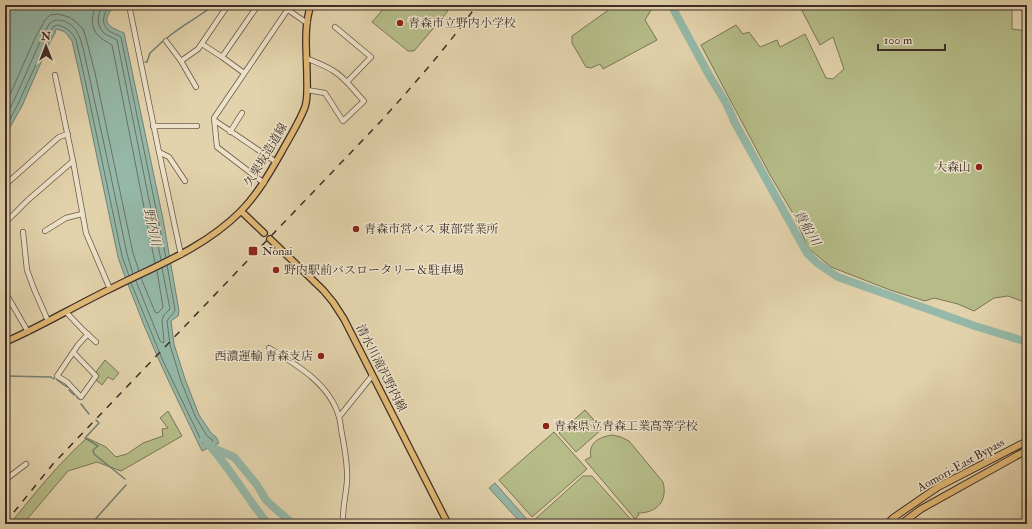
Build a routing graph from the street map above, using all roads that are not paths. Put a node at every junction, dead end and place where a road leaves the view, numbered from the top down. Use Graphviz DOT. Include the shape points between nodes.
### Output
graph roads {
  1 [pos="129,5"];
  2 [pos="228,5"];
  3 [pos="258,5"];
  4 [pos="281,5"];
  5 [pos="311,5"];
  6 [pos="288,10"];
  7 [pos="308,22"];
  8 [pos="335,27"];
  9 [pos="166,41"];
  10 [pos="202,44"];
  11 [pos="222,57"];
  12 [pos="306,58"];
  13 [pos="181,61"];
  14 [pos="244,73"];
  15 [pos="55,75"];
  16 [pos="346,82"];
  17 [pos="196,87"];
  18 [pos="307,90"];
  19 [pos="242,113"];
  20 [pos="214,120"];
  21 [pos="153,126"];
  22 [pos="197,126"];
  23 [pos="230,132"];
  24 [pos="68,134"];
  25 [pos="159,152"];
  26 [pos="73,161"];
  27 [pos="276,162"];
  28 [pos="185,181"];
  29 [pos="264,183"];
  30 [pos="5,185"];
  31 [pos="241,211"];
  32 [pos="82,214"];
  33 [pos="5,223"];
  34 [pos="45,231"];
  35 [pos="23,232"];
  36 [pos="264,233"];
  37 [pos="270,239"];
  38 [pos="178,256"];
  39 [pos="110,289"];
  40 [pos="5,294"];
  41 [pos="12,304"];
  42 [pos="5,307"];
  43 [pos="66,312"];
  44 [pos="48,321"];
  45 [pos="28,332"];
  46 [pos="88,334"];
  47 [pos="5,342"];
  48 [pos="96,342"];
  49 [pos="269,348"];
  50 [pos="74,352"];
  51 [pos="372,376"];
  52 [pos="339,417"];
  53 [pos="1027,441"];
  54 [pos="1027,450"];
  55 [pos="26,464"];
  56 [pos="5,480"];
  57 [pos="343,524"];
  58 [pos="448,524"];
  59 [pos="887,524"];
  60 [pos="901,524"];
  1 -- 21 [label="street"];
  2 -- 10 [label="street"];
  3 -- 11 [label="street"];
  4 -- 6 [label="street"];
  5 -- 7 [label="main road, 久栗坂造道線"];
  6 -- 7 [label="street"];
  6 -- 14 [label="street"];
  7 -- 12 [label="main road, 久栗坂造道線"];
  8 -- 16 [label="street" via="371,57"];
  9 -- 13 [label="street"];
  10 -- 11 [label="street"];
  10 -- 13 [label="street"];
  11 -- 14 [label="street"];
  12 -- 16 [label="street" via="332,69"];
  12 -- 18 [label="main road, 久栗坂造道線"];
  13 -- 17 [label="street"];
  14 -- 20 [label="street"];
  15 -- 24 [label="street"];
  16 -- 18 [label="street" via="364,101 343,120 325,93"];
  18 -- 27 [label="main road, 久栗坂造道線" via="305,106 299,121"];
  19 -- 23 [label="street"];
  20 -- 23 [label="street"];
  20 -- 29 [label="street" via="217,147"];
  21 -- 22 [label="street"];
  21 -- 25 [label="street"];
  23 -- 27 [label="street"];
  24 -- 26 [label="street"];
  24 -- 30 [label="street" via="59,137"];
  25 -- 28 [label="street" via="168,157"];
  25 -- 38 [label="street"];
  26 -- 32 [label="street"];
  26 -- 33 [label="street"];
  27 -- 29 [label="main road, 久栗坂造道線"];
  29 -- 31 [label="main road, 久栗坂造道線"];
  31 -- 36 [label="main road"];
  31 -- 38 [label="main road, 久栗坂造道線" via="202,243"];
  32 -- 34 [label="street" via="66,218"];
  32 -- 39 [label="street" via="86,232"];
  35 -- 44 [label="street" via="27,270"];
  37 -- 51 [label="main road, 清水川滝沢野内線" via="333,302"];
  38 -- 39 [label="main road, 久栗坂造道線"];
  39 -- 43 [label="main road, 久栗坂造道線"];
  40 -- 41 [label="street"];
  41 -- 42 [label="street"];
  41 -- 45 [label="street"];
  43 -- 44 [label="main road, 久栗坂造道線"];
  43 -- 46 [label="street"];
  44 -- 45 [label="main road, 久栗坂造道線"];
  45 -- 47 [label="main road, 久栗坂造道線"];
  46 -- 48 [label="street"];
  46 -- 50 [label="street"];
  49 -- 52 [label="street" via="305,371 321,385"];
  50 -- 50 [label="street" via="57,376 67,382 81,397 96,376"];
  51 -- 52 [label="street"];
  51 -- 58 [label="main road, 清水川滝沢野内線"];
  52 -- 57 [label="street" via="347,472"];
  53 -- 59 [label="highway, Aomori-East Bypass" via="938,488"];
  54 -- 60 [label="highway, Aomori-East Bypass" via="921,509"];
  55 -- 56 [label="street"];
}
